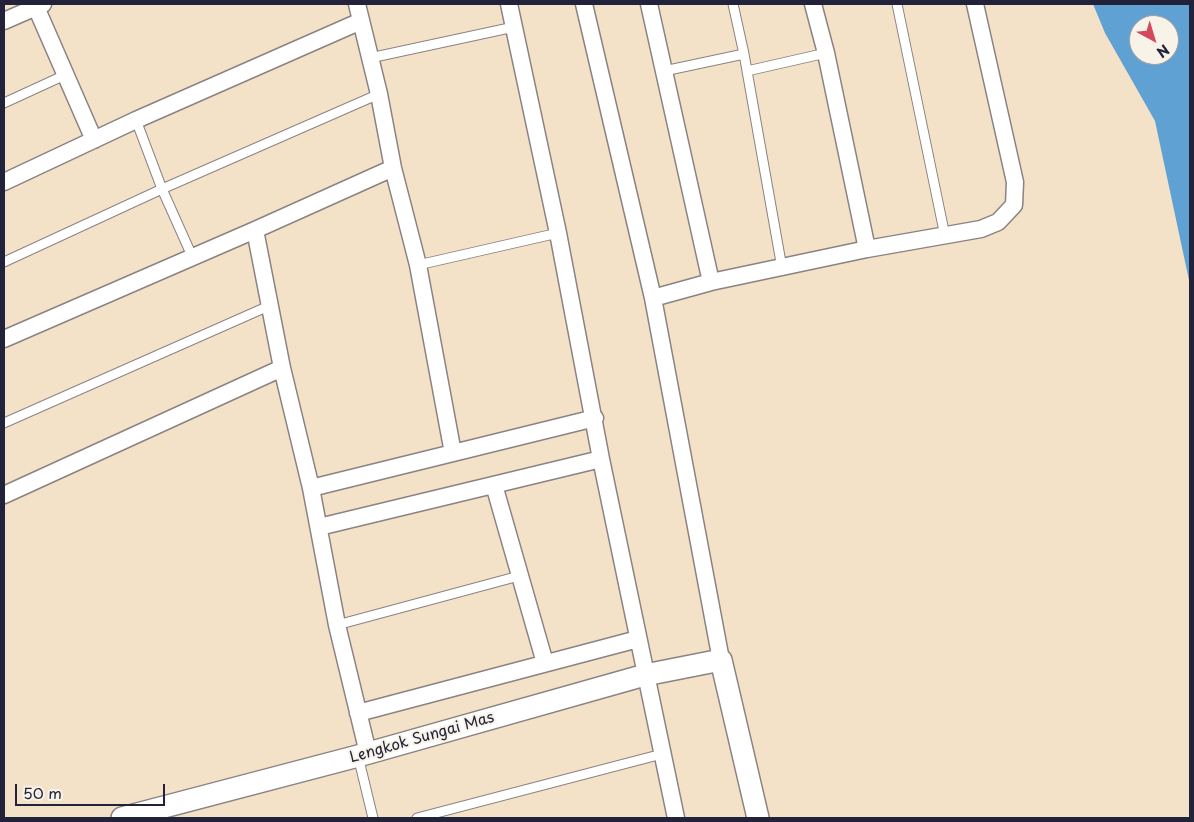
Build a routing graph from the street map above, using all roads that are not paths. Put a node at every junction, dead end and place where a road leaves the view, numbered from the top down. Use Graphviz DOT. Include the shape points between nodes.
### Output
graph roads {
  1 [pos="357,4"];
  2 [pos="509,4"];
  3 [pos="584,4"];
  4 [pos="649,4"];
  5 [pos="733,4"];
  6 [pos="813,4"];
  7 [pos="897,4"];
  8 [pos="975,4"];
  9 [pos="39,5"];
  10 [pos="361,20"];
  11 [pos="4,21"];
  12 [pos="514,27"];
  13 [pos="826,53"];
  14 [pos="744,54"];
  15 [pos="370,58"];
  16 [pos="664,71"];
  17 [pos="747,71"];
  18 [pos="65,75"];
  19 [pos="380,94"];
  20 [pos="4,103"];
  21 [pos="136,120"];
  22 [pos="94,140"];
  23 [pos="394,168"];
  24 [pos="4,182"];
  25 [pos="162,189"];
  26 [pos="255,230"];
  27 [pos="558,233"];
  28 [pos="945,236"];
  29 [pos="867,249"];
  30 [pos="192,256"];
  31 [pos="4,262"];
  32 [pos="418,265"];
  33 [pos="782,268"];
  34 [pos="711,282"];
  35 [pos="653,298"];
  36 [pos="271,305"];
  37 [pos="4,339"];
  38 [pos="282,368"];
  39 [pos="595,418"];
  40 [pos="4,423"];
  41 [pos="452,453"];
  42 [pos="601,459"];
  43 [pos="494,485"];
  44 [pos="311,488"];
  45 [pos="4,495"];
  46 [pos="319,527"];
  47 [pos="519,576"];
  48 [pos="337,625"];
  49 [pos="638,639"];
  50 [pos="721,660"];
  51 [pos="545,663"];
  52 [pos="645,675"];
  53 [pos="358,713"];
  54 [pos="662,754"];
  55 [pos="363,755"];
  56 [pos="165,813"];
  57 [pos="122,818"];
  58 [pos="373,818"];
  59 [pos="417,818"];
  60 [pos="676,818"];
  61 [pos="758,818"];
  1 -- 10 [label="street"];
  2 -- 12 [label="street"];
  3 -- 35 [label="street"];
  4 -- 16 [label="street"];
  5 -- 14 [label="lane"];
  6 -- 13 [label="street"];
  7 -- 28 [label="lane"];
  8 -- 28 [label="street" via="1014,182 1014,205 998,222"];
  9 -- 11 [label="street"];
  9 -- 18 [label="street"];
  10 -- 15 [label="street"];
  10 -- 21 [label="street"];
  12 -- 15 [label="lane"];
  12 -- 27 [label="street"];
  13 -- 17 [label="lane"];
  13 -- 29 [label="street"];
  14 -- 16 [label="lane"];
  14 -- 17 [label="lane"];
  15 -- 19 [label="street"];
  16 -- 34 [label="street"];
  17 -- 33 [label="lane"];
  18 -- 20 [label="lane"];
  18 -- 22 [label="street"];
  19 -- 23 [label="street"];
  19 -- 25 [label="lane"];
  21 -- 22 [label="street"];
  21 -- 25 [label="lane"];
  22 -- 24 [label="street"];
  23 -- 26 [label="street"];
  23 -- 32 [label="street"];
  25 -- 30 [label="lane"];
  25 -- 31 [label="lane"];
  26 -- 30 [label="street"];
  26 -- 36 [label="street"];
  27 -- 32 [label="lane"];
  27 -- 39 [label="street"];
  28 -- 29 [label="street"];
  29 -- 33 [label="street"];
  30 -- 37 [label="street"];
  32 -- 41 [label="street"];
  33 -- 34 [label="street"];
  34 -- 35 [label="street"];
  35 -- 50 [label="street"];
  36 -- 38 [label="street"];
  36 -- 40 [label="lane"];
  38 -- 44 [label="street"];
  38 -- 45 [label="street"];
  39 -- 41 [label="street"];
  39 -- 42 [label="street"];
  41 -- 44 [label="street"];
  42 -- 43 [label="street"];
  42 -- 49 [label="street"];
  43 -- 46 [label="street"];
  43 -- 47 [label="street"];
  44 -- 46 [label="street"];
  46 -- 48 [label="street"];
  47 -- 48 [label="lane"];
  47 -- 51 [label="street"];
  48 -- 53 [label="street"];
  49 -- 51 [label="street"];
  49 -- 52 [label="street"];
  50 -- 52 [label="street, Lengkok Sungai Mas"];
  50 -- 61 [label="street"];
  51 -- 53 [label="street"];
  52 -- 54 [label="street"];
  52 -- 55 [label="street, Lengkok Sungai Mas"];
  53 -- 55 [label="street"];
  54 -- 59 [label="lane"];
  54 -- 60 [label="street"];
  55 -- 56 [label="street, Lengkok Sungai Mas"];
  55 -- 58 [label="lane"];
  56 -- 57 [label="street, Lengkok Sungai Mas"];
}
